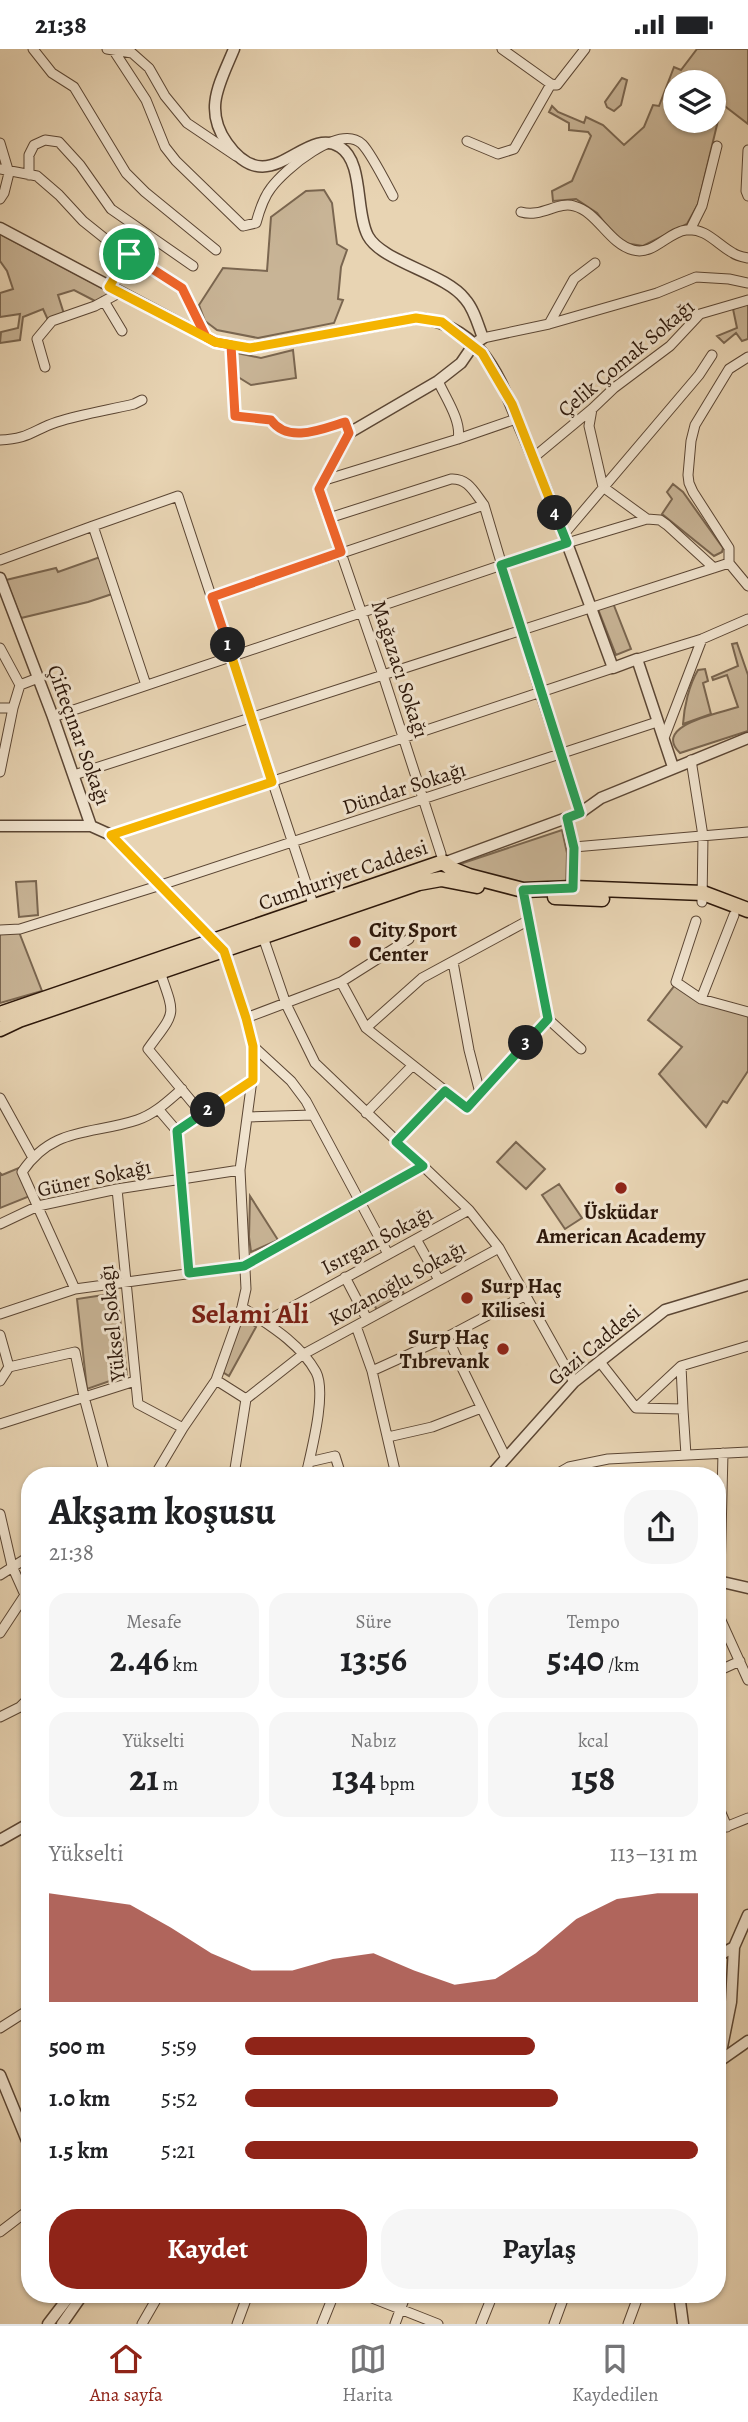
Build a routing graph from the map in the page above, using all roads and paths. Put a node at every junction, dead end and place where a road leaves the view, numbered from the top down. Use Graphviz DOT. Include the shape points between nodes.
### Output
graph roads {
  1 [pos="33,49"];
  2 [pos="234,49"];
  3 [pos="502,49"];
  4 [pos="585,49"];
  5 [pos="111,50"];
  6 [pos="551,85"];
  7 [pos="467,141"];
  8 [pos="0,143"];
  9 [pos="327,143"];
  10 [pos="717,146"];
  11 [pos="748,150"];
  12 [pos="236,156"];
  13 [pos="5,171"];
  14 [pos="29,175"];
  15 [pos="393,196"];
  16 [pos="748,196"];
  17 [pos="0,199"];
  18 [pos="522,212"];
  19 [pos="0,228"];
  20 [pos="690,230"];
  21 [pos="144,232"];
  22 [pos="216,250"];
  23 [pos="129,254"];
  24 [pos="748,258"];
  25 [pos="595,263"];
  26 [pos="192,266"];
  27 [pos="748,283"];
  28 [pos="114,290"];
  29 [pos="748,300"];
  30 [pos="104,301"];
  31 [pos="549,324"];
  32 [pos="122,331"];
  33 [pos="206,337"];
  34 [pos="478,341"];
  35 [pos="231,345"];
  36 [pos="712,355"];
  37 [pos="748,357"];
  38 [pos="45,367"];
  39 [pos="438,381"];
  40 [pos="142,400"];
  41 [pos="592,409"];
  42 [pos="516,419"];
  43 [pos="349,433"];
  44 [pos="458,439"];
  45 [pos="0,440"];
  46 [pos="533,457"];
  47 [pos="322,484"];
  48 [pos="604,487"];
  49 [pos="484,505"];
  50 [pos="329,518"];
  51 [pos="647,519"];
  52 [pos="93,526"];
  53 [pos="565,538"];
  54 [pos="341,552"];
  55 [pos="0,560"];
  56 [pos="729,563"];
  57 [pos="501,565"];
  58 [pos="714,568"];
  59 [pos="0,578"];
  60 [pos="748,586"];
  61 [pos="212,597"];
  62 [pos="591,608"];
  63 [pos="362,612"];
  64 [pos="748,619"];
  65 [pos="521,630"];
  66 [pos="702,639"];
  67 [pos="0,647"];
  68 [pos="231,656"];
  69 [pos="637,659"];
  70 [pos="613,668"];
  71 [pos="383,675"];
  72 [pos="38,678"];
  73 [pos="20,685"];
  74 [pos="146,685"];
  75 [pos="540,693"];
  76 [pos="0,708"];
  77 [pos="13,708"];
  78 [pos="54,717"];
  79 [pos="251,717"];
  80 [pos="657,722"];
  81 [pos="402,737"];
  82 [pos="664,738"];
  83 [pos="748,738"];
  84 [pos="562,755"];
  85 [pos="691,760"];
  86 [pos="673,768"];
  87 [pos="0,772"];
  88 [pos="74,775"];
  89 [pos="272,782"];
  90 [pos="423,800"];
  91 [pos="580,813"];
  92 [pos="567,818"];
  93 [pos="0,826"];
  94 [pos="91,826"];
  95 [pos="748,832"];
  96 [pos="111,835"];
  97 [pos="703,836"];
  98 [pos="293,843"];
  99 [pos="574,848"];
  100 [pos="442,858"];
  101 [pos="419,883"];
  102 [pos="162,885"];
  103 [pos="573,888"];
  104 [pos="524,893"];
  105 [pos="703,897"];
  106 [pos="314,907"];
  107 [pos="741,913"];
  108 [pos="529,920"];
  109 [pos="696,921"];
  110 [pos="748,921"];
  111 [pos="0,930"];
  112 [pos="263,937"];
  113 [pos="410,940"];
  114 [pos="219,946"];
  115 [pos="453,962"];
  116 [pos="160,972"];
  117 [pos="341,982"];
  118 [pos="701,999"];
  119 [pos="286,1004"];
  120 [pos="748,1012"];
  121 [pos="0,1014"];
  122 [pos="246,1018"];
  123 [pos="548,1019"];
  124 [pos="366,1028"];
  125 [pos="0,1029"];
  126 [pos="253,1046"];
  127 [pos="582,1049"];
  128 [pos="412,1066"];
  129 [pos="253,1080"];
  130 [pos="182,1089"];
  131 [pos="445,1091"];
  132 [pos="480,1093"];
  133 [pos="0,1098"];
  134 [pos="159,1110"];
  135 [pos="366,1113"];
  136 [pos="202,1114"];
  137 [pos="313,1115"];
  138 [pos="248,1117"];
  139 [pos="177,1131"];
  140 [pos="396,1142"];
  141 [pos="32,1156"];
  142 [pos="423,1166"];
  143 [pos="240,1170"];
  144 [pos="182,1178"];
  145 [pos="117,1188"];
  146 [pos="358,1201"];
  147 [pos="37,1206"];
  148 [pos="469,1210"];
  149 [pos="0,1224"];
  150 [pos="416,1239"];
  151 [pos="499,1248"];
  152 [pos="388,1254"];
  153 [pos="244,1266"];
  154 [pos="189,1273"];
  155 [pos="345,1277"];
  156 [pos="439,1280"];
  157 [pos="126,1282"];
  158 [pos="748,1285"];
  159 [pos="75,1289"];
  160 [pos="526,1295"];
  161 [pos="242,1307"];
  162 [pos="0,1314"];
  163 [pos="368,1319"];
  164 [pos="265,1322"];
  165 [pos="356,1326"];
  166 [pos="0,1335"];
  167 [pos="447,1337"];
  168 [pos="748,1346"];
  169 [pos="302,1355"];
  170 [pos="600,1362"];
  171 [pos="681,1366"];
  172 [pos="9,1367"];
  173 [pos="372,1371"];
  174 [pos="216,1380"];
  175 [pos="0,1381"];
  176 [pos="135,1381"];
  177 [pos="574,1382"];
  178 [pos="84,1397"];
  179 [pos="246,1399"];
  180 [pos="481,1408"];
  181 [pos="636,1408"];
  182 [pos="683,1409"];
  183 [pos="0,1424"];
  184 [pos="183,1428"];
  185 [pos="388,1437"];
  186 [pos="748,1451"];
  187 [pos="723,1453"];
  188 [pos="686,1455"];
  189 [pos="506,1458"];
  190 [pos="309,1462"];
  191 [pos="103,1467"];
  192 [pos="160,1467"];
  193 [pos="235,1467"];
  194 [pos="308,1467"];
  195 [pos="338,1467"];
  196 [pos="394,1467"];
  197 [pos="498,1467"];
  198 [pos="569,1467"];
  199 [pos="723,1467"];
  200 [pos="0,1514"];
  201 [pos="21,1561"];
  202 [pos="12,1566"];
  203 [pos="0,1575"];
  204 [pos="726,1583"];
  205 [pos="21,1586"];
  206 [pos="748,1588"];
  207 [pos="21,1601"];
  208 [pos="726,1631"];
  209 [pos="0,1633"];
  210 [pos="740,1661"];
  211 [pos="726,1667"];
  212 [pos="748,1680"];
  213 [pos="21,1706"];
  214 [pos="0,1717"];
  215 [pos="748,1818"];
  216 [pos="726,1826"];
  217 [pos="21,1828"];
  218 [pos="0,1840"];
  219 [pos="748,1915"];
  220 [pos="734,1947"];
  221 [pos="726,1952"];
  222 [pos="21,2015"];
  223 [pos="726,2027"];
  224 [pos="0,2028"];
  225 [pos="748,2041"];
  226 [pos="726,2058"];
  227 [pos="0,2075"];
  228 [pos="21,2126"];
  229 [pos="21,2216"];
  230 [pos="0,2232"];
  231 [pos="64,2303"];
  232 [pos="77,2303"];
  233 [pos="154,2303"];
  234 [pos="245,2303"];
  235 [pos="330,2303"];
  236 [pos="385,2303"];
  237 [pos="402,2303"];
  238 [pos="489,2303"];
  239 [pos="562,2303"];
  240 [pos="636,2303"];
  241 [pos="680,2303"];
  242 [pos="400,2309"];
  243 [pos="48,2324"];
  244 [pos="62,2324"];
  245 [pos="142,2324"];
  246 [pos="237,2324"];
  247 [pos="322,2324"];
  248 [pos="395,2324"];
  249 [pos="438,2324"];
  250 [pos="481,2324"];
  251 [pos="554,2324"];
  252 [pos="628,2324"];
  253 [pos="683,2324"];
  1 -- 22 [label="street" via="52,73 74,87 126,173"];
  2 -- 12 [label="street" via="214,100 214,114"];
  3 -- 6 [label="street"];
  4 -- 6 [label="street" via="557,85"];
  5 -- 9 [label="street" via="146,100 165,147 243,226 256,223 269,190 287,170"];
  5 -- 12 [label="street" via="132,53 149,68 187,123"];
  6 -- 7 [label="street" via="514,149 498,153"];
  8 -- 13 [label="street"];
  9 -- 12 [label="street" via="267,167"];
  9 -- 15 [label="street" via="348,138 361,143"];
  9 -- 34 [label="street" via="338,145 351,159 369,239 460,293 472,309"];
  10 -- 20 [label="street" via="702,206"];
  11 -- 16 [label="street"];
  13 -- 14 [label="street"];
  13 -- 17 [label="street"];
  14 -- 21 [label="street" via="34,145 45,140 59,142 111,209"];
  14 -- 23 [label="street" via="37,176 83,221"];
  18 -- 20 [label="street" via="577,206 622,246 635,251 645,251"];
  19 -- 28 [label="street"];
  20 -- 24 [label="street"];
  21 -- 23 [label="street"];
  21 -- 26 [label="street"];
  23 -- 28 [label="street"];
  23 -- 33 [label="street" via="182,288"];
  25 -- 31 [label="street" via="574,279"];
  27 -- 31 [label="street" via="696,277"];
  28 -- 30 [label="street"];
  28 -- 33 [label="street"];
  29 -- 41 [label="street, Çelik Çomak Sokağı" via="700,314 670,346"];
  30 -- 32 [label="street"];
  30 -- 38 [label="street" via="51,321 37,343"];
  31 -- 34 [label="street"];
  33 -- 35 [label="street"];
  34 -- 35 [label="street" via="442,322 416,318 250,348"];
  34 -- 39 [label="street" via="461,363"];
  34 -- 42 [label="street"];
  35 -- 43 [label="street" via="235,416 271,420 276,428 297,434 345,422"];
  36 -- 48 [label="street"];
  37 -- 56 [label="street" via="729,369 695,425 691,441 689,483 729,548"];
  39 -- 43 [label="street"];
  39 -- 44 [label="street" via="455,418"];
  40 -- 45 [label="street" via="55,422 16,440"];
  41 -- 46 [label="street, Çelik Çomak Sokağı"];
  41 -- 48 [label="street" via="589,426"];
  42 -- 44 [label="street"];
  42 -- 46 [label="street"];
  43 -- 47 [label="street"];
  44 -- 47 [label="street"];
  46 -- 53 [label="street"];
  47 -- 50 [label="street, Mağazacı Sokağı"];
  48 -- 51 [label="street"];
  48 -- 53 [label="street"];
  49 -- 50 [label="street" via="467,483 451,479"];
  49 -- 54 [label="street"];
  49 -- 57 [label="street"];
  50 -- 54 [label="street, Mağazacı Sokağı"];
  51 -- 53 [label="street"];
  51 -- 58 [label="street" via="667,525"];
  52 -- 55 [label="street"];
  52 -- 61 [label="street" via="178,496"];
  52 -- 74 [label="street"];
  53 -- 57 [label="street"];
  53 -- 62 [label="street"];
  54 -- 61 [label="street"];
  54 -- 63 [label="street, Mağazacı Sokağı"];
  56 -- 58 [label="street"];
  56 -- 60 [label="street"];
  57 -- 63 [label="street"];
  57 -- 65 [label="street"];
  58 -- 62 [label="street"];
  59 -- 72 [label="street, Çifteçınar Sokağı"];
  61 -- 68 [label="street"];
  62 -- 65 [label="street"];
  62 -- 70 [label="street"];
  63 -- 68 [label="street"];
  63 -- 71 [label="street, Mağazacı Sokağı"];
  64 -- 66 [label="street"];
  65 -- 71 [label="street"];
  65 -- 75 [label="street"];
  66 -- 69 [label="street"];
  66 -- 82 [label="street"];
  67 -- 73 [label="street"];
  68 -- 74 [label="street"];
  68 -- 79 [label="street"];
  69 -- 70 [label="street"];
  69 -- 80 [label="street"];
  70 -- 75 [label="street"];
  71 -- 79 [label="street"];
  71 -- 81 [label="street, Mağazacı Sokağı"];
  72 -- 73 [label="street"];
  72 -- 78 [label="street, Çifteçınar Sokağı"];
  73 -- 77 [label="street"];
  74 -- 78 [label="street"];
  75 -- 81 [label="street"];
  75 -- 84 [label="street"];
  76 -- 77 [label="street"];
  77 -- 87 [label="street"];
  78 -- 88 [label="street, Çifteçınar Sokağı"];
  79 -- 88 [label="street"];
  79 -- 89 [label="street"];
  80 -- 82 [label="street"];
  80 -- 84 [label="street, Dündar Sokağı"];
  81 -- 89 [label="street"];
  81 -- 90 [label="street, Mağazacı Sokağı"];
  82 -- 86 [label="street"];
  83 -- 85 [label="street"];
  84 -- 90 [label="street, Dündar Sokağı"];
  84 -- 91 [label="street"];
  85 -- 86 [label="street"];
  85 -- 97 [label="street"];
  86 -- 91 [label="street" via="601,798"];
  88 -- 94 [label="street, Çifteçınar Sokağı"];
  89 -- 96 [label="street"];
  89 -- 98 [label="street"];
  90 -- 98 [label="street, Dündar Sokağı"];
  90 -- 100 [label="street, Mağazacı Sokağı"];
  91 -- 92 [label="street"];
  92 -- 99 [label="street"];
  92 -- 100 [label="street"];
  93 -- 94 [label="street"];
  94 -- 96 [label="street, Çifteçınar Sokağı"];
  95 -- 97 [label="street"];
  96 -- 102 [label="street, Çifteçınar Sokağı"];
  97 -- 99 [label="street"];
  97 -- 105 [label="street"];
  98 -- 102 [label="street, Dündar Sokağı"];
  98 -- 106 [label="street"];
  99 -- 103 [label="street"];
  100 -- 101 [label="street"];
  100 -- 104 [label="main road, Cumhuriyet Caddesi" via="452,869"];
  100 -- 106 [label="main road, Cumhuriyet Caddesi"];
  101 -- 104 [label="main road, Cumhuriyet Caddesi" via="441,880"];
  101 -- 112 [label="main road, Cumhuriyet Caddesi"];
  102 -- 111 [label="street, Dündar Sokağı" via="20,929"];
  102 -- 114 [label="street, Çifteçınar Sokağı"];
  103 -- 104 [label="main road, Cumhuriyet Caddesi"];
  103 -- 105 [label="main road, Cumhuriyet Caddesi"];
  104 -- 105 [label="main road, Cumhuriyet Caddesi"];
  104 -- 108 [label="street"];
  105 -- 107 [label="main road, Cumhuriyet Caddesi"];
  106 -- 114 [label="main road, Cumhuriyet Caddesi"];
  107 -- 110 [label="main road, Cumhuriyet Caddesi"];
  107 -- 118 [label="street"];
  108 -- 115 [label="street"];
  108 -- 123 [label="street"];
  109 -- 118 [label="street" via="676,982"];
  112 -- 114 [label="main road, Cumhuriyet Caddesi"];
  112 -- 119 [label="street"];
  113 -- 117 [label="street"];
  114 -- 116 [label="main road, Cumhuriyet Caddesi"];
  114 -- 121 [label="main road, Cumhuriyet Caddesi"];
  114 -- 122 [label="street"];
  115 -- 124 [label="street" via="422,978"];
  115 -- 132 [label="street"];
  116 -- 125 [label="main road, Cumhuriyet Caddesi"];
  116 -- 130 [label="street" via="173,1008 148,1049"];
  117 -- 119 [label="street"];
  117 -- 124 [label="street"];
  118 -- 120 [label="street"];
  119 -- 122 [label="street"];
  119 -- 135 [label="street" via="315,1063"];
  122 -- 126 [label="street"];
  123 -- 127 [label="street"];
  123 -- 132 [label="street"];
  124 -- 128 [label="street"];
  126 -- 129 [label="street"];
  126 -- 137 [label="street" via="291,1081"];
  128 -- 131 [label="street"];
  128 -- 135 [label="street"];
  129 -- 136 [label="street"];
  129 -- 138 [label="street"];
  130 -- 134 [label="street"];
  130 -- 136 [label="street"];
  131 -- 132 [label="street" via="467,1108"];
  131 -- 140 [label="street"];
  133 -- 141 [label="street"];
  134 -- 139 [label="street"];
  134 -- 141 [label="street" via="137,1120 70,1133"];
  135 -- 140 [label="street"];
  136 -- 139 [label="street"];
  137 -- 138 [label="street"];
  137 -- 146 [label="street"];
  138 -- 143 [label="street"];
  139 -- 144 [label="street"];
  140 -- 142 [label="street"];
  141 -- 147 [label="street" via="22,1172"];
  142 -- 146 [label="street"];
  142 -- 148 [label="street"];
  143 -- 144 [label="street, Güner Sokağı"];
  143 -- 153 [label="street"];
  144 -- 145 [label="street, Güner Sokağı"];
  144 -- 154 [label="street"];
  145 -- 147 [label="street, Güner Sokağı"];
  145 -- 157 [label="street, Yüksel Sokağı"];
  146 -- 152 [label="street"];
  146 -- 153 [label="street"];
  147 -- 149 [label="street, Güner Sokağı"];
  147 -- 159 [label="street"];
  148 -- 150 [label="street, Isırgan Sokağı"];
  148 -- 151 [label="street"];
  150 -- 152 [label="street, Isırgan Sokağı"];
  150 -- 156 [label="street"];
  151 -- 156 [label="street, Kozanoğlu Sokağı"];
  151 -- 160 [label="street"];
  152 -- 155 [label="street, Isırgan Sokağı"];
  153 -- 154 [label="street"];
  153 -- 161 [label="street"];
  154 -- 157 [label="street"];
  155 -- 163 [label="street"];
  155 -- 164 [label="street, Isırgan Sokağı"];
  156 -- 163 [label="street, Kozanoğlu Sokağı"];
  157 -- 159 [label="street"];
  157 -- 176 [label="street, Yüksel Sokağı"];
  158 -- 170 [label="street, Gazi Caddesi" via="665,1310"];
  159 -- 162 [label="street"];
  160 -- 167 [label="street"];
  160 -- 177 [label="street"];
  161 -- 164 [label="street"];
  161 -- 174 [label="street"];
  163 -- 165 [label="street, Kozanoğlu Sokağı"];
  164 -- 169 [label="street"];
  165 -- 169 [label="street, Kozanoğlu Sokağı"];
  165 -- 173 [label="street"];
  166 -- 172 [label="street"];
  167 -- 173 [label="street"];
  167 -- 180 [label="street"];
  168 -- 171 [label="street"];
  169 -- 179 [label="street, Kozanoğlu Sokağı"];
  169 -- 190 [label="street" via="317,1373 320,1392"];
  170 -- 177 [label="street, Gazi Caddesi"];
  170 -- 181 [label="street"];
  171 -- 181 [label="street"];
  171 -- 182 [label="street"];
  172 -- 175 [label="street"];
  172 -- 178 [label="street" via="75,1352"];
  173 -- 185 [label="street"];
  174 -- 179 [label="street"];
  174 -- 184 [label="street"];
  176 -- 178 [label="street"];
  176 -- 184 [label="street, Yüksel Sokağı" via="138,1404"];
  177 -- 189 [label="street, Gazi Caddesi"];
  178 -- 183 [label="street"];
  178 -- 191 [label="street"];
  179 -- 193 [label="street"];
  180 -- 185 [label="street" via="432,1427"];
  180 -- 189 [label="street"];
  181 -- 182 [label="street"];
  182 -- 188 [label="street"];
  184 -- 192 [label="street"];
  185 -- 196 [label="street"];
  186 -- 187 [label="street"];
  187 -- 188 [label="street"];
  187 -- 199 [label="street"];
  188 -- 198 [label="street" via="608,1459"];
  189 -- 197 [label="street, Gazi Caddesi"];
  190 -- 194 [label="street"];
  190 -- 195 [label="street" via="335,1456"];
  200 -- 202 [label="street"];
  201 -- 202 [label="street"];
  202 -- 203 [label="street"];
  202 -- 205 [label="street"];
  204 -- 206 [label="street"];
  207 -- 209 [label="street"];
  208 -- 210 [label="street"];
  210 -- 211 [label="street"];
  210 -- 212 [label="street"];
  213 -- 214 [label="street"];
  215 -- 216 [label="street"];
  217 -- 218 [label="street"];
  219 -- 220 [label="street"];
  220 -- 221 [label="street"];
  220 -- 223 [label="street"];
  222 -- 224 [label="street"];
  225 -- 226 [label="street"];
  227 -- 228 [label="street"];
  229 -- 230 [label="street"];
  231 -- 243 [label="street"];
  232 -- 244 [label="street"];
  233 -- 245 [label="street"];
  234 -- 246 [label="street"];
  235 -- 247 [label="street"];
  236 -- 242 [label="street"];
  237 -- 242 [label="street"];
  238 -- 250 [label="street"];
  239 -- 251 [label="street"];
  240 -- 252 [label="street"];
  241 -- 253 [label="street"];
  242 -- 248 [label="street"];
  242 -- 249 [label="street"];
}
